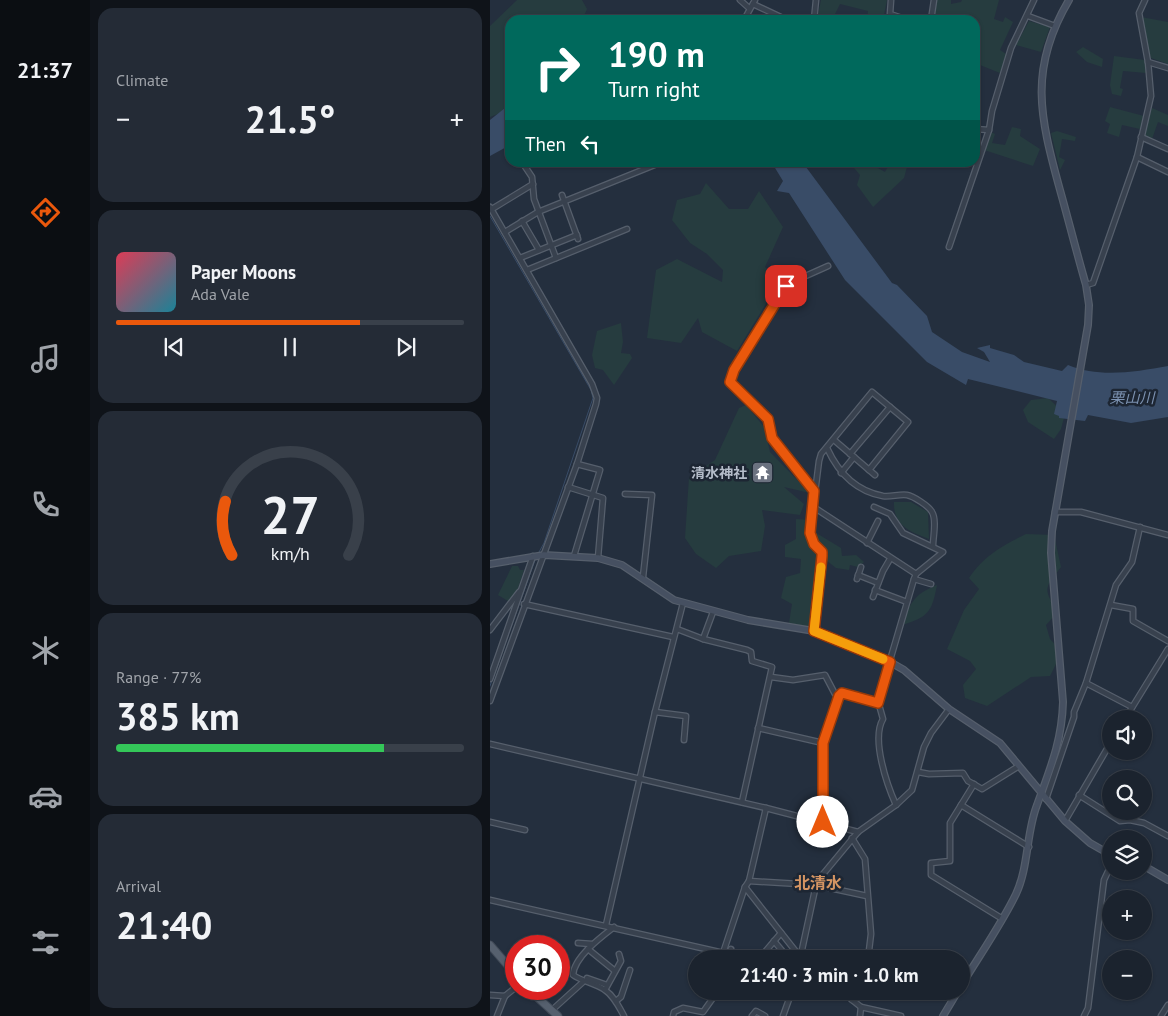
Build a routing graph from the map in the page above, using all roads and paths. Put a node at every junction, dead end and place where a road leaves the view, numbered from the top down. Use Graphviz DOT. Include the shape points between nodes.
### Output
graph roads {
  1 [pos="740,0"];
  2 [pos="816,0"];
  3 [pos="892,0"];
  4 [pos="934,0"];
  5 [pos="1034,0"];
  6 [pos="1069,0"];
  7 [pos="1146,0"];
  8 [pos="754,2"];
  9 [pos="749,8"];
  10 [pos="746,15"];
  11 [pos="778,15"];
  12 [pos="814,15"];
  13 [pos="893,15"];
  14 [pos="932,15"];
  15 [pos="1028,16"];
  16 [pos="1055,26"];
  17 [pos="1148,62"];
  18 [pos="1168,68"];
  19 [pos="980,129"];
  20 [pos="989,130"];
  21 [pos="1141,137"];
  22 [pos="1168,149"];
  23 [pos="980,156"];
  24 [pos="1137,157"];
  25 [pos="525,167"];
  26 [pos="648,167"];
  27 [pos="976,167"];
  28 [pos="1168,172"];
  29 [pos="533,184"];
  30 [pos="563,198"];
  31 [pos="491,208"];
  32 [pos="538,212"];
  33 [pos="522,221"];
  34 [pos="627,229"];
  35 [pos="505,232"];
  36 [pos="552,245"];
  37 [pos="949,246"];
  38 [pos="539,250"];
  39 [pos="520,258"];
  40 [pos="556,258"];
  41 [pos="828,266"];
  42 [pos="527,270"];
  43 [pos="1086,286"];
  44 [pos="890,407"];
  45 [pos="834,440"];
  46 [pos="827,448"];
  47 [pos="852,456"];
  48 [pos="577,464"];
  49 [pos="869,470"];
  50 [pos="841,473"];
  51 [pos="875,475"];
  52 [pos="568,487"];
  53 [pos="814,491"];
  54 [pos="592,494"];
  55 [pos="625,494"];
  56 [pos="812,506"];
  57 [pos="874,507"];
  58 [pos="1055,512"];
  59 [pos="878,521"];
  60 [pos="1140,527"];
  61 [pos="1168,535"];
  62 [pos="867,544"];
  63 [pos="933,546"];
  64 [pos="544,555"];
  65 [pos="534,556"];
  66 [pos="574,556"];
  67 [pos="598,558"];
  68 [pos="890,559"];
  69 [pos="490,564"];
  70 [pos="861,567"];
  71 [pos="915,576"];
  72 [pos="643,577"];
  73 [pos="878,583"];
  74 [pos="931,584"];
  75 [pos="522,589"];
  76 [pos="876,590"];
  77 [pos="873,597"];
  78 [pos="907,602"];
  79 [pos="682,603"];
  80 [pos="524,604"];
  81 [pos="1111,605"];
  82 [pos="713,612"];
  83 [pos="677,629"];
  84 [pos="490,630"];
  85 [pos="814,631"];
  86 [pos="672,638"];
  87 [pos="703,639"];
  88 [pos="1168,641"];
  89 [pos="1168,649"];
  90 [pos="890,662"];
  91 [pos="771,677"];
  92 [pos="490,679"];
  93 [pos="1086,682"];
  94 [pos="839,696"];
  95 [pos="490,701"];
  96 [pos="878,703"];
  97 [pos="1132,707"];
  98 [pos="949,708"];
  99 [pos="1130,710"];
  100 [pos="655,712"];
  101 [pos="1074,712"];
  102 [pos="1062,715"];
  103 [pos="758,728"];
  104 [pos="684,740"];
  105 [pos="823,743"];
  106 [pos="490,744"];
  107 [pos="1102,757"];
  108 [pos="1019,766"];
  109 [pos="918,772"];
  110 [pos="639,779"];
  111 [pos="974,784"];
  112 [pos="1079,795"];
  113 [pos="1044,796"];
  114 [pos="742,802"];
  115 [pos="961,804"];
  116 [pos="896,805"];
  117 [pos="766,808"];
  118 [pos="1065,821"];
  119 [pos="490,822"];
  120 [pos="823,822"];
  121 [pos="526,830"];
  122 [pos="858,832"];
  123 [pos="1168,836"];
  124 [pos="852,838"];
  125 [pos="1029,847"];
  126 [pos="1102,850"];
  127 [pos="1152,871"];
  128 [pos="1104,880"];
  129 [pos="1168,880"];
  130 [pos="749,881"];
  131 [pos="816,885"];
  132 [pos="745,887"];
  133 [pos="867,896"];
  134 [pos="490,900"];
  135 [pos="1002,918"];
  136 [pos="606,925"];
  137 [pos="614,927"];
  138 [pos="782,933"];
  139 [pos="774,941"];
  140 [pos="578,943"];
  141 [pos="592,944"];
  142 [pos="490,945"];
  143 [pos="588,949"];
  144 [pos="706,950"];
  145 [pos="727,950"];
  146 [pos="766,950"];
  147 [pos="782,950"];
  148 [pos="795,950"];
  149 [pos="803,950"];
  150 [pos="869,950"];
  151 [pos="619,954"];
  152 [pos="505,962"];
  153 [pos="630,970"];
  154 [pos="615,971"];
  155 [pos="970,971"];
  156 [pos="585,980"];
  157 [pos="606,987"];
  158 [pos="490,995"];
  159 [pos="505,996"];
  160 [pos="539,1000"];
  161 [pos="712,1000"];
  162 [pos="789,1000"];
  163 [pos="852,1000"];
  164 [pos="953,1000"];
  165 [pos="616,1001"];
  166 [pos="1168,1005"];
  167 [pos="861,1007"];
  168 [pos="551,1012"];
  169 [pos="497,1016"];
  170 [pos="558,1016"];
  171 [pos="624,1016"];
  172 [pos="673,1016"];
  173 [pos="752,1016"];
  174 [pos="765,1016"];
  175 [pos="783,1016"];
  176 [pos="860,1016"];
  177 [pos="901,1016"];
  178 [pos="943,1016"];
  179 [pos="1084,1016"];
  180 [pos="1162,1016"];
  1 -- 9 [label="street"];
  2 -- 12 [label="street"];
  3 -- 13 [label="street" via="890,14"];
  4 -- 14 [label="street"];
  5 -- 15 [label="street"];
  6 -- 16 [label="street"];
  7 -- 17 [label="street" via="1139,13"];
  8 -- 9 [label="street"];
  8 -- 11 [label="street"];
  9 -- 10 [label="street"];
  15 -- 16 [label="street"];
  15 -- 20 [label="street" via="1011,48"];
  16 -- 43 [label="street" via="1043,68 1041,109"];
  17 -- 18 [label="street"];
  17 -- 21 [label="street" via="1151,96"];
  19 -- 20 [label="street"];
  20 -- 23 [label="street"];
  21 -- 22 [label="street"];
  21 -- 24 [label="street"];
  24 -- 28 [label="street"];
  24 -- 43 [label="street" via="1093,283"];
  25 -- 29 [label="street"];
  26 -- 30 [label="street"];
  27 -- 37 [label="street"];
  29 -- 31 [label="street"];
  29 -- 32 [label="street"];
  30 -- 32 [label="street"];
  30 -- 36 [label="street" via="577,237"];
  31 -- 35 [label="street"];
  32 -- 33 [label="street"];
  32 -- 36 [label="street"];
  33 -- 35 [label="street"];
  33 -- 38 [label="street"];
  34 -- 40 [label="street"];
  35 -- 39 [label="street"];
  36 -- 38 [label="street"];
  36 -- 40 [label="street"];
  38 -- 39 [label="street"];
  39 -- 42 [label="street"];
  40 -- 42 [label="street"];
  41 -- 53 [label="street" via="790,283 782,290 730,380 768,419 772,438"];
  42 -- 48 [label="street" via="595,391 596,404"];
  43 -- 58 [label="street" via="1088,320"];
  44 -- 45 [label="street" via="872,392"];
  44 -- 47 [label="street"];
  44 -- 49 [label="street" via="908,422"];
  45 -- 46 [label="street"];
  45 -- 47 [label="street"];
  46 -- 50 [label="street"];
  46 -- 53 [label="street" via="819,461"];
  47 -- 49 [label="street"];
  47 -- 50 [label="street"];
  48 -- 52 [label="street"];
  48 -- 54 [label="street" via="600,470"];
  49 -- 51 [label="street"];
  50 -- 63 [label="street" via="861,488 883,496 908,495 930,509 934,521"];
  52 -- 54 [label="street"];
  52 -- 64 [label="street"];
  53 -- 56 [label="street"];
  54 -- 66 [label="street"];
  54 -- 67 [label="street" via="603,498"];
  55 -- 72 [label="street" via="652,495"];
  56 -- 62 [label="street"];
  56 -- 85 [label="street" via="810,533 822,552"];
  57 -- 63 [label="street" via="890,514 903,533"];
  58 -- 60 [label="street" via="1081,512"];
  58 -- 102 [label="street" via="1051,553"];
  59 -- 62 [label="street"];
  60 -- 61 [label="street"];
  60 -- 81 [label="street" via="1132,562 1116,586"];
  62 -- 68 [label="street"];
  63 -- 71 [label="street" via="943,552"];
  64 -- 65 [label="street"];
  64 -- 66 [label="street"];
  64 -- 80 [label="street"];
  65 -- 69 [label="street"];
  65 -- 75 [label="street"];
  66 -- 67 [label="street"];
  67 -- 72 [label="street" via="622,565"];
  68 -- 71 [label="street"];
  68 -- 73 [label="street"];
  70 -- 73 [label="street" via="858,577"];
  71 -- 74 [label="street"];
  71 -- 78 [label="street"];
  72 -- 79 [label="street"];
  73 -- 76 [label="street"];
  75 -- 84 [label="street"];
  75 -- 92 [label="street"];
  76 -- 77 [label="street"];
  76 -- 78 [label="street"];
  78 -- 90 [label="street"];
  79 -- 82 [label="street"];
  79 -- 83 [label="street"];
  80 -- 86 [label="street"];
  80 -- 95 [label="street"];
  81 -- 88 [label="street" via="1133,609 1133,621"];
  81 -- 93 [label="street"];
  82 -- 85 [label="street"];
  82 -- 87 [label="street"];
  83 -- 86 [label="street"];
  83 -- 87 [label="street"];
  85 -- 90 [label="street"];
  86 -- 100 [label="street"];
  87 -- 91 [label="street" via="751,652 752,661 772,668"];
  89 -- 97 [label="street"];
  90 -- 96 [label="street"];
  90 -- 98 [label="street"];
  91 -- 94 [label="street" via="793,680 825,676"];
  91 -- 103 [label="street"];
  93 -- 97 [label="street"];
  93 -- 101 [label="street"];
  94 -- 96 [label="street" via="842,693"];
  94 -- 105 [label="street"];
  96 -- 116 [label="street" via="883,719 878,728 883,775"];
  97 -- 99 [label="street"];
  98 -- 108 [label="street" via="1000,743"];
  98 -- 109 [label="street" via="927,740"];
  100 -- 104 [label="street" via="686,716"];
  100 -- 110 [label="street"];
  101 -- 102 [label="street"];
  101 -- 113 [label="street"];
  102 -- 113 [label="street" via="1058,746"];
  103 -- 105 [label="street"];
  103 -- 114 [label="street"];
  105 -- 120 [label="street"];
  106 -- 110 [label="street"];
  107 -- 112 [label="street"];
  108 -- 111 [label="street" via="982,789"];
  108 -- 113 [label="street"];
  109 -- 111 [label="street" via="963,773 968,782"];
  109 -- 116 [label="street" via="912,790"];
  110 -- 114 [label="street"];
  110 -- 136 [label="street"];
  111 -- 115 [label="street"];
  112 -- 118 [label="street"];
  112 -- 123 [label="street" via="1120,821 1144,823"];
  113 -- 118 [label="street"];
  113 -- 125 [label="street" via="1032,824"];
  114 -- 117 [label="street"];
  115 -- 125 [label="street"];
  115 -- 135 [label="street" via="950,823 950,861 932,863 931,875"];
  116 -- 122 [label="street"];
  117 -- 120 [label="street"];
  117 -- 130 [label="street"];
  118 -- 126 [label="street"];
  119 -- 121 [label="street"];
  120 -- 122 [label="street"];
  122 -- 124 [label="street"];
  124 -- 131 [label="street" via="824,870"];
  124 -- 133 [label="street" via="865,859"];
  125 -- 135 [label="street" via="1016,893"];
  127 -- 129 [label="street"];
  128 -- 179 [label="street" via="1088,1008"];
  130 -- 131 [label="street"];
  130 -- 132 [label="street"];
  131 -- 133 [label="street"];
  131 -- 149 [label="street"];
  132 -- 138 [label="street"];
  132 -- 145 [label="street"];
  133 -- 150 [label="street" via="871,934"];
  134 -- 136 [label="street"];
  135 -- 155 [label="street"];
  136 -- 137 [label="street"];
  137 -- 141 [label="street"];
  137 -- 144 [label="street"];
  138 -- 139 [label="street"];
  138 -- 148 [label="street"];
  139 -- 146 [label="street"];
  139 -- 147 [label="street"];
  140 -- 141 [label="street"];
  141 -- 143 [label="street"];
  142 -- 152 [label="main road"];
  143 -- 154 [label="street"];
  143 -- 156 [label="street" via="572,972"];
  151 -- 154 [label="street" via="621,961"];
  153 -- 165 [label="street"];
  154 -- 157 [label="street"];
  156 -- 157 [label="street"];
  156 -- 168 [label="street"];
  157 -- 165 [label="street"];
  158 -- 159 [label="street"];
  159 -- 169 [label="street"];
  160 -- 168 [label="main road"];
  161 -- 172 [label="street" via="703,1012 683,1008"];
  162 -- 175 [label="street"];
  163 -- 167 [label="street"];
  164 -- 178 [label="street"];
  165 -- 171 [label="street"];
  166 -- 180 [label="street"];
  167 -- 176 [label="street"];
  167 -- 177 [label="street"];
  168 -- 170 [label="main road"];
  173 -- 174 [label="street" via="756,1011"];
}
